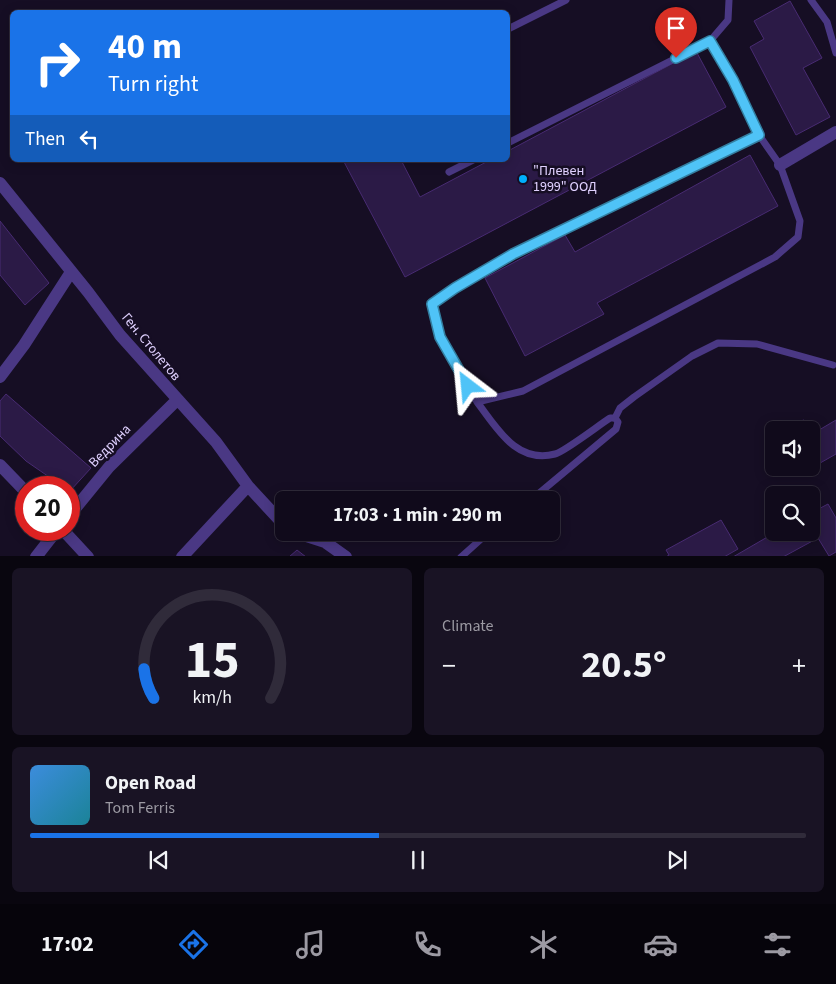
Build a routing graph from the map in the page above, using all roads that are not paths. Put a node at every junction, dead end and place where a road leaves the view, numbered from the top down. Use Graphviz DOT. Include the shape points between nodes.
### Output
graph roads {
  1 [pos="566,0"];
  2 [pos="729,0"];
  3 [pos="811,0"];
  4 [pos="510,28"];
  5 [pos="710,41"];
  6 [pos="836,53"];
  7 [pos="836,132"];
  8 [pos="759,135"];
  9 [pos="510,142"];
  10 [pos="469,162"];
  11 [pos="780,165"];
  12 [pos="449,172"];
  13 [pos="0,183"];
  14 [pos="71,272"];
  15 [pos="833,365"];
  16 [pos="0,377"];
  17 [pos="176,401"];
  18 [pos="477,402"];
  19 [pos="615,418"];
  20 [pos="0,465"];
  21 [pos="15,481"];
  22 [pos="248,486"];
  23 [pos="542,491"];
  24 [pos="80,502"];
  25 [pos="275,515"];
  26 [pos="48,541"];
  27 [pos="74,541"];
  28 [pos="322,541"];
  29 [pos="478,541"];
  30 [pos="36,556"];
  31 [pos="88,556"];
  32 [pos="182,556"];
  33 [pos="346,556"];
  34 [pos="461,556"];
  1 -- 4 [label="lane"];
  2 -- 5 [label="lane" via="728,20"];
  3 -- 6 [label="lane" via="826,22"];
  5 -- 8 [label="lane"];
  5 -- 9 [label="lane"];
  7 -- 11 [label="street"];
  8 -- 11 [label="lane"];
  8 -- 18 [label="lane" via="513,254 432,304 440,337"];
  10 -- 12 [label="lane"];
  11 -- 18 [label="lane" via="800,221 798,237 775,258 522,391"];
  13 -- 14 [label="street, Ген. Столетов"];
  14 -- 16 [label="street" via="24,346"];
  14 -- 17 [label="street, Ген. Столетов"];
  15 -- 19 [label="lane" via="757,344 718,343 692,356 634,397 620,408"];
  17 -- 22 [label="street, Ген. Столетов" via="216,442"];
  17 -- 24 [label="street, Ведрина" via="108,468"];
  18 -- 19 [label="lane" via="505,440 529,456 556,454 610,418"];
  19 -- 23 [label="lane" via="618,422 616,429"];
  20 -- 21 [label="street"];
  22 -- 25 [label="street, Ген. Столетов"];
  22 -- 32 [label="street"];
  26 -- 30 [label="street"];
  27 -- 31 [label="street"];
  28 -- 33 [label="street"];
  29 -- 34 [label="lane"];
}
